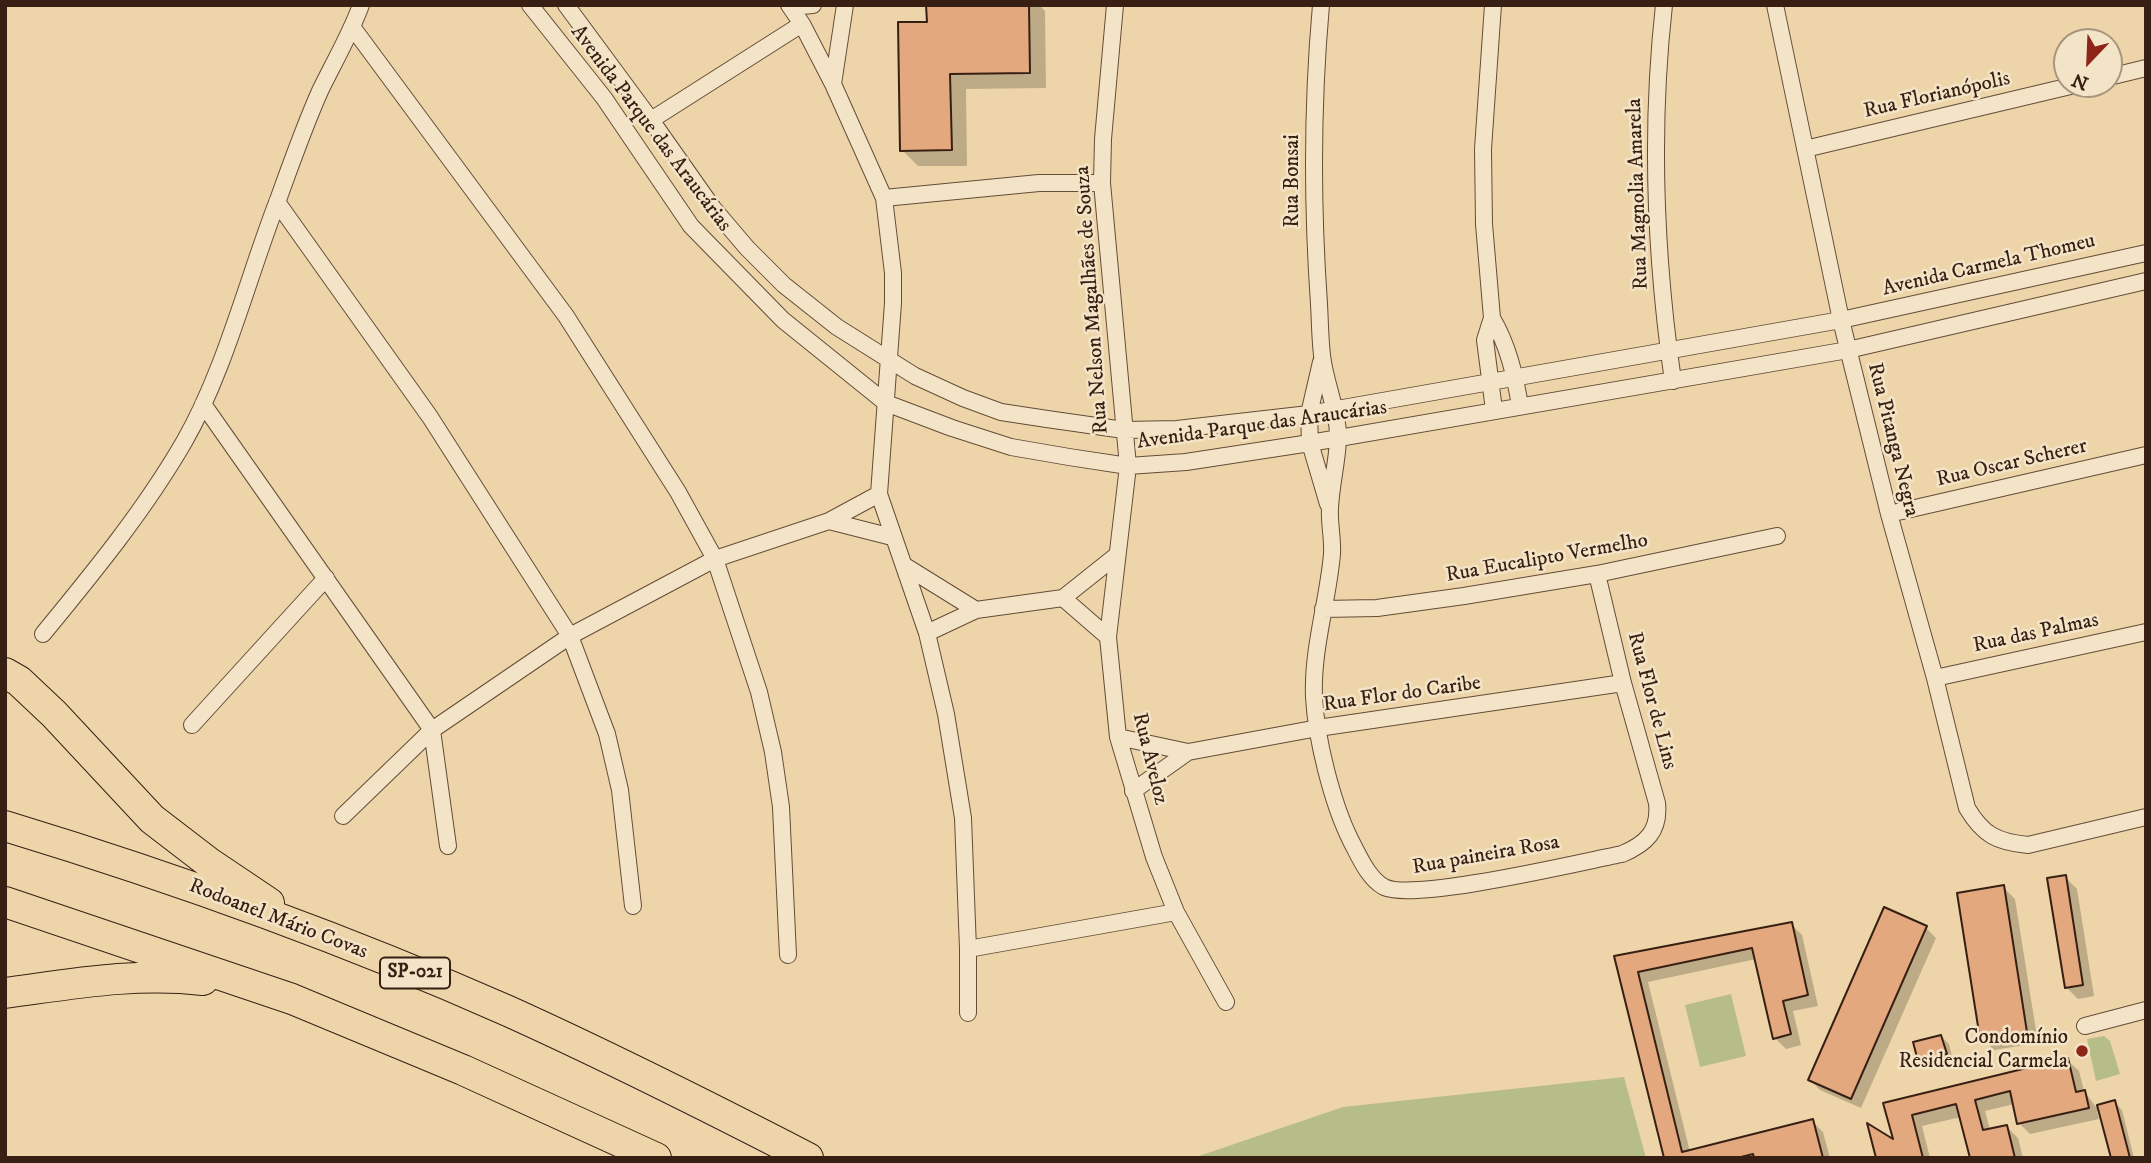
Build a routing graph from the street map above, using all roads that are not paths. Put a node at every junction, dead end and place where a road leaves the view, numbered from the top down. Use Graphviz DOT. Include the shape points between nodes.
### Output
graph roads {
  1 [pos="361,5"];
  2 [pos="530,5"];
  3 [pos="566,5"];
  4 [pos="813,5"];
  5 [pos="845,5"];
  6 [pos="1115,5"];
  7 [pos="1321,5"];
  8 [pos="1493,5"];
  9 [pos="1664,5"];
  10 [pos="1775,5"];
  11 [pos="790,6"];
  12 [pos="803,24"];
  13 [pos="353,27"];
  14 [pos="2146,68"];
  15 [pos="2123,74"];
  16 [pos="833,84"];
  17 [pos="2053,90"];
  18 [pos="651,120"];
  19 [pos="1805,149"];
  20 [pos="1102,183"];
  21 [pos="884,198"];
  22 [pos="277,202"];
  23 [pos="2146,253"];
  24 [pos="2146,281"];
  25 [pos="1939,299"];
  26 [pos="1492,317"];
  27 [pos="1841,320"];
  28 [pos="1946,326"];
  29 [pos="1848,350"];
  30 [pos="1669,351"];
  31 [pos="1322,357"];
  32 [pos="889,361"];
  33 [pos="1516,379"];
  34 [pos="1673,381"];
  35 [pos="1490,383"];
  36 [pos="886,403"];
  37 [pos="203,404"];
  38 [pos="1520,406"];
  39 [pos="1334,408"];
  40 [pos="1494,410"];
  41 [pos="1309,414"];
  42 [pos="1124,430"];
  43 [pos="1338,438"];
  44 [pos="1310,443"];
  45 [pos="2146,455"];
  46 [pos="1128,466"];
  47 [pos="879,494"];
  48 [pos="1330,509"];
  49 [pos="1889,514"];
  50 [pos="829,521"];
  51 [pos="1777,536"];
  52 [pos="892,537"];
  53 [pos="1117,555"];
  54 [pos="715,559"];
  55 [pos="905,566"];
  56 [pos="1597,575"];
  57 [pos="326,578"];
  58 [pos="1063,598"];
  59 [pos="1324,608"];
  60 [pos="976,610"];
  61 [pos="2146,632"];
  62 [pos="43,634"];
  63 [pos="927,634"];
  64 [pos="570,636"];
  65 [pos="1108,637"];
  66 [pos="5,673"];
  67 [pos="1935,678"];
  68 [pos="1623,683"];
  69 [pos="192,726"];
  70 [pos="1318,728"];
  71 [pos="432,730"];
  72 [pos="1118,737"];
  73 [pos="1188,752"];
  74 [pos="1133,790"];
  75 [pos="343,816"];
  76 [pos="2146,817"];
  77 [pos="5,826"];
  78 [pos="1650,837"];
  79 [pos="448,846"];
  80 [pos="5,902"];
  81 [pos="633,906"];
  82 [pos="1176,912"];
  83 [pos="307,929"];
  84 [pos="968,950"];
  85 [pos="788,955"];
  86 [pos="5,993"];
  87 [pos="292,999"];
  88 [pos="1226,1002"];
  89 [pos="2146,1010"];
  90 [pos="968,1013"];
  91 [pos="2085,1026"];
  92 [pos="656,1158"];
  93 [pos="808,1158"];
  1 -- 13 [label="street"];
  2 -- 36 [label="street, Avenida Parque das Araucárias" via="604,98 691,226 783,320"];
  3 -- 18 [label="street, Avenida Parque das Araucárias"];
  4 -- 11 [label="street"];
  5 -- 16 [label="street"];
  6 -- 20 [label="street, Rua Nelson Magalhães de Souza"];
  7 -- 31 [label="street, Rua Bonsai" via="1314,152"];
  8 -- 26 [label="street" via="1483,149"];
  9 -- 30 [label="street, Rua Magnolia Amarela" via="1656,139 1661,278"];
  10 -- 19 [label="street, Rua Pitanga Negra"];
  11 -- 12 [label="street"];
  12 -- 16 [label="street"];
  12 -- 18 [label="street"];
  13 -- 22 [label="street" via="320,92"];
  13 -- 54 [label="street" via="566,316"];
  14 -- 15 [label="street"];
  16 -- 21 [label="street"];
  17 -- 19 [label="street, Rua Florianópolis"];
  18 -- 32 [label="street, Avenida Parque das Araucárias" via="747,248 836,327"];
  19 -- 27 [label="street, Rua Pitanga Negra"];
  20 -- 21 [label="street" via="1039,183"];
  20 -- 42 [label="street, Rua Nelson Magalhães de Souza"];
  21 -- 32 [label="street" via="892,273"];
  22 -- 37 [label="street"];
  22 -- 64 [label="street" via="430,417"];
  23 -- 25 [label="street, Avenida Carmela Thomeu"];
  24 -- 28 [label="street"];
  25 -- 27 [label="street, Avenida Carmela Thomeu"];
  25 -- 28 [label="street"];
  26 -- 33 [label="street" via="1504,338"];
  26 -- 35 [label="street" via="1485,340"];
  27 -- 29 [label="street, Rua Pitanga Negra"];
  27 -- 30 [label="street, Avenida Parque das Araucárias"];
  28 -- 29 [label="street"];
  29 -- 34 [label="street, Avenida Parque das Araucárias"];
  29 -- 49 [label="street, Rua Pitanga Negra"];
  30 -- 33 [label="street, Avenida Parque das Araucárias"];
  30 -- 34 [label="street, Rua Magnolia Amarela"];
  31 -- 39 [label="street"];
  31 -- 41 [label="street"];
  32 -- 36 [label="street"];
  32 -- 42 [label="street, Avenida Parque das Araucárias" via="1001,412"];
  33 -- 35 [label="street, Avenida Parque das Araucárias"];
  33 -- 38 [label="street"];
  34 -- 38 [label="street, Avenida Parque das Araucárias"];
  35 -- 39 [label="street, Avenida Parque das Araucárias"];
  35 -- 40 [label="street"];
  36 -- 46 [label="street, Avenida Parque das Araucárias" via="1011,447"];
  36 -- 47 [label="street"];
  37 -- 57 [label="street"];
  37 -- 62 [label="street" via="149,498"];
  38 -- 40 [label="street, Avenida Parque das Araucárias"];
  39 -- 41 [label="street, Avenida Parque das Araucárias"];
  39 -- 43 [label="street"];
  40 -- 43 [label="street, Avenida Parque das Araucárias"];
  41 -- 42 [label="street, Avenida Parque das Araucárias" via="1177,429"];
  41 -- 44 [label="street"];
  42 -- 46 [label="street, Rua Nelson Magalhães de Souza"];
  43 -- 44 [label="street, Avenida Parque das Araucárias"];
  43 -- 48 [label="street"];
  44 -- 46 [label="street, Avenida Parque das Araucárias"];
  44 -- 48 [label="street"];
  45 -- 49 [label="street, Rua Oscar Scherer"];
  46 -- 53 [label="street, Rua Aveloz"];
  47 -- 50 [label="street"];
  47 -- 52 [label="street"];
  48 -- 59 [label="street, Rua paineira Rosa" via="1332,552"];
  49 -- 67 [label="street, Rua Pitanga Negra"];
  50 -- 52 [label="street"];
  50 -- 54 [label="street"];
  51 -- 56 [label="street, Rua Eucalipto Vermelho"];
  52 -- 55 [label="street"];
  53 -- 58 [label="street"];
  53 -- 65 [label="street, Rua Aveloz"];
  54 -- 64 [label="street"];
  54 -- 85 [label="street" via="759,692 773,752 781,807"];
  55 -- 60 [label="street"];
  55 -- 63 [label="street"];
  56 -- 59 [label="street, Rua Eucalipto Vermelho" via="1377,608"];
  56 -- 68 [label="street, Rua Flor de Lins"];
  57 -- 69 [label="street"];
  57 -- 71 [label="street"];
  58 -- 60 [label="street"];
  58 -- 65 [label="street"];
  59 -- 70 [label="street, Rua paineira Rosa" via="1314,695"];
  60 -- 63 [label="street"];
  61 -- 67 [label="street, Rua das Palmas"];
  63 -- 84 [label="street" via="963,818"];
  64 -- 71 [label="street"];
  64 -- 81 [label="street" via="588,679 620,790"];
  65 -- 72 [label="street, Rua Aveloz"];
  66 -- 83 [label="highway" via="54,714 152,819"];
  67 -- 76 [label="street, Rua Pitanga Negra" via="1967,807 1977,825 1992,837 2028,845"];
  68 -- 70 [label="street, Rua Flor do Caribe"];
  68 -- 78 [label="street, Rua Flor de Lins" via="1657,803"];
  70 -- 73 [label="street, Rua Flor do Caribe"];
  70 -- 78 [label="street, Rua paineira Rosa" via="1343,825 1373,877 1385,887 1405,891 1445,888 1622,854"];
  71 -- 75 [label="street"];
  71 -- 79 [label="street"];
  72 -- 73 [label="street"];
  72 -- 74 [label="street, Rua Aveloz"];
  73 -- 74 [label="street"];
  74 -- 82 [label="street, Rua Aveloz"];
  77 -- 83 [label="highway, Rodoanel Mário Covas / SP-021"];
  80 -- 87 [label="highway"];
  82 -- 84 [label="street"];
  82 -- 88 [label="street, Rua Aveloz"];
  83 -- 93 [label="highway, Rodoanel Mário Covas / SP-021" via="506,1010"];
  84 -- 90 [label="street"];
  86 -- 87 [label="highway" via="120,977 166,976"];
  87 -- 92 [label="highway" via="475,1075"];
  89 -- 91 [label="street"];
}
